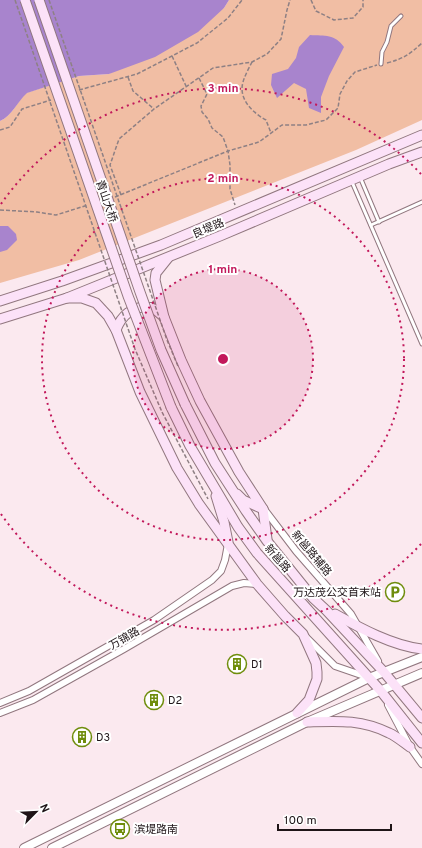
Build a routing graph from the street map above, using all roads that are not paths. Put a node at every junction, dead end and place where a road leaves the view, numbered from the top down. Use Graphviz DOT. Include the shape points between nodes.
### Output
graph roads {
  1 [pos="25,0"];
  2 [pos="39,0"];
  3 [pos="401,16"];
  4 [pos="381,64"];
  5 [pos="422,135"];
  6 [pos="422,152"];
  7 [pos="356,179"];
  8 [pos="422,202"];
  9 [pos="378,222"];
  10 [pos="213,223"];
  11 [pos="371,225"];
  12 [pos="220,236"];
  13 [pos="169,257"];
  14 [pos="67,298"];
  15 [pos="0,301"];
  16 [pos="164,317"];
  17 [pos="0,319"];
  18 [pos="116,330"];
  19 [pos="422,344"];
  20 [pos="185,404"];
  21 [pos="171,408"];
  22 [pos="212,484"];
  23 [pos="233,490"];
  24 [pos="263,509"];
  25 [pos="267,541"];
  26 [pos="228,544"];
  27 [pos="257,584"];
  28 [pos="326,610"];
  29 [pos="359,628"];
  30 [pos="303,634"];
  31 [pos="422,649"];
  32 [pos="422,657"];
  33 [pos="383,671"];
  34 [pos="422,673"];
  35 [pos="369,678"];
  36 [pos="395,684"];
  37 [pos="380,690"];
  38 [pos="0,703"];
  39 [pos="0,713"];
  40 [pos="297,713"];
  41 [pos="422,718"];
  42 [pos="307,722"];
  43 [pos="422,743"];
  44 [pos="410,747"];
  45 [pos="422,764"];
  46 [pos="24,848"];
  47 [pos="52,848"];
  1 -- 21 [label="main road, 青山大桥, bridge" via="128,296"];
  2 -- 20 [label="main road, 青山大桥, bridge" via="140,292 161,350"];
  3 -- 4 [label="lane" via="391,26 382,52"];
  5 -- 10 [label="main road, 良堤路"];
  6 -- 7 [label="main road, 良堤路"];
  7 -- 9 [label="lane"];
  7 -- 11 [label="lane"];
  7 -- 12 [label="main road, 良堤路"];
  8 -- 9 [label="lane"];
  9 -- 11 [label="lane"];
  10 -- 12 [label="main road"];
  10 -- 15 [label="main road, 良堤路" via="62,282"];
  11 -- 19 [label="lane"];
  12 -- 13 [label="main road, 良堤路"];
  13 -- 14 [label="main road, 良堤路"];
  13 -- 16 [label="main road" via="156,274 155,280"];
  14 -- 17 [label="main road, 良堤路"];
  14 -- 18 [label="main road" via="82,298 96,303"];
  16 -- 18 [label="main road" via="148,307 136,309 125,314"];
  16 -- 24 [label="main road" via="200,401 239,472"];
  18 -- 26 [label="main road" via="140,392 177,468"];
  20 -- 23 [label="main road, 新邕路" via="215,464"];
  21 -- 22 [label="main road, 新邕路"];
  22 -- 26 [label="main road"];
  22 -- 35 [label="main road, 新邕路" via="256,553"];
  23 -- 24 [label="main road" via="243,500"];
  23 -- 25 [label="main road, 新邕路"];
  24 -- 25 [label="main road"];
  24 -- 29 [label="street, 新邕路辅路" via="351,614"];
  25 -- 28 [label="main road, 新邕路" via="313,598"];
  26 -- 27 [label="main road"];
  26 -- 38 [label="street, 万锦路" via="221,571 212,580 154,620 29,691"];
  27 -- 30 [label="main road"];
  27 -- 39 [label="street, 万锦路" via="244,583 232,586 33,700"];
  28 -- 29 [label="main road"];
  28 -- 33 [label="main road, 新邕路"];
  29 -- 31 [label="main road" via="403,646"];
  29 -- 33 [label="street, 新邕路辅路"];
  30 -- 35 [label="street" via="335,666"];
  30 -- 40 [label="main road" via="316,663 317,679 310,700"];
  32 -- 33 [label="street"];
  33 -- 35 [label="street"];
  33 -- 36 [label="main road, 新邕路"];
  34 -- 36 [label="street"];
  35 -- 37 [label="main road, 新邕路"];
  35 -- 40 [label="street"];
  36 -- 37 [label="street"];
  36 -- 41 [label="main road, 新邕路"];
  37 -- 42 [label="street"];
  37 -- 43 [label="main road, 新邕路"];
  37 -- 44 [label="street"];
  40 -- 46 [label="street"];
  42 -- 44 [label="main road" via="337,720 366,724 390,733"];
  42 -- 47 [label="street"];
  44 -- 45 [label="street"];
}
